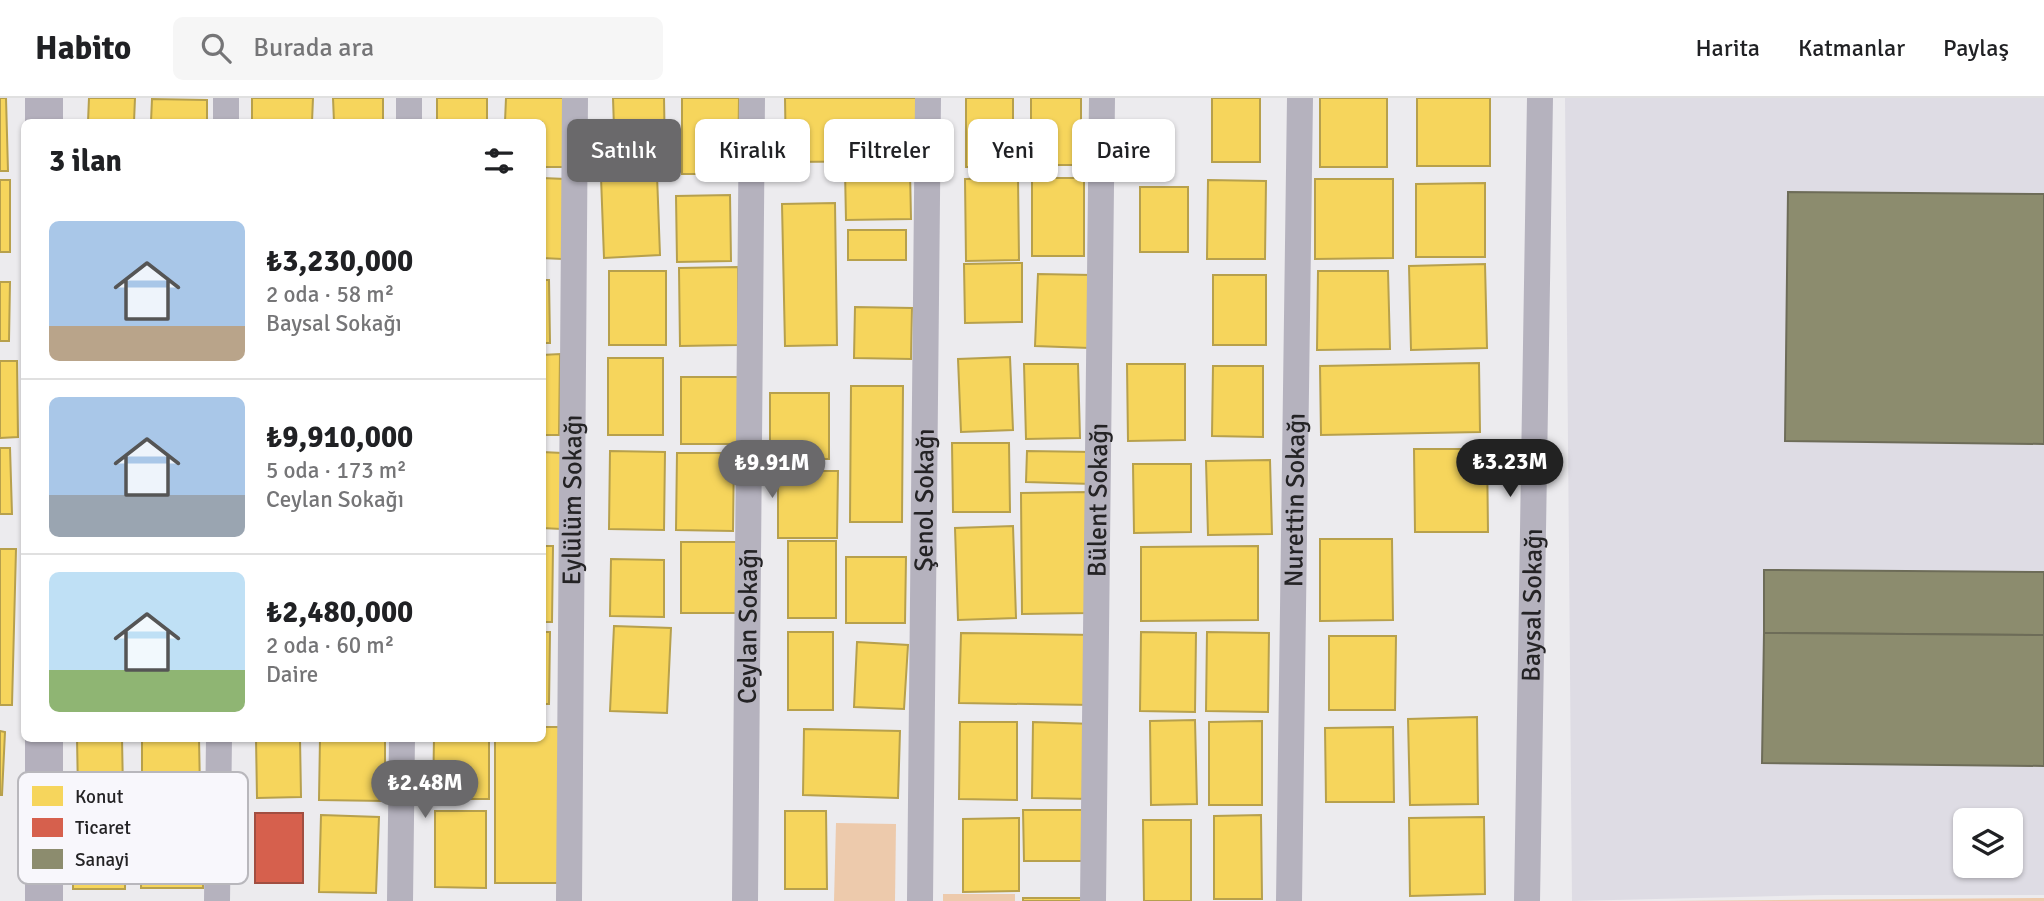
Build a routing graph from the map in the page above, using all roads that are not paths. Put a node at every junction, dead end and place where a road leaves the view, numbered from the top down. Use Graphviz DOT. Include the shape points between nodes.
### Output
graph roads {
  1 [pos="44,98"];
  2 [pos="226,98"];
  3 [pos="409,98"];
  4 [pos="575,98"];
  5 [pos="752,98"];
  6 [pos="928,98"];
  7 [pos="1102,98"];
  8 [pos="1300,98"];
  9 [pos="1540,98"];
  10 [pos="44,119"];
  11 [pos="226,119"];
  12 [pos="409,119"];
  13 [pos="44,742"];
  14 [pos="219,742"];
  15 [pos="402,742"];
  16 [pos="44,772"];
  17 [pos="219,772"];
  18 [pos="400,901"];
  19 [pos="569,901"];
  20 [pos="745,901"];
  21 [pos="920,901"];
  22 [pos="1093,901"];
  23 [pos="1289,901"];
  24 [pos="1527,901"];
  1 -- 10 [label="street"];
  2 -- 11 [label="street"];
  3 -- 12 [label="street"];
  4 -- 19 [label="street, Eylülüm Sokağı"];
  5 -- 20 [label="street, Ceylan Sokağı"];
  6 -- 21 [label="street, Şenol Sokağı"];
  7 -- 22 [label="street, Bülent Sokağı"];
  8 -- 23 [label="street, Nurettin Sokağı"];
  9 -- 24 [label="street, Baysal Sokağı"];
  13 -- 16 [label="street"];
  14 -- 17 [label="street"];
  15 -- 18 [label="street"];
}
